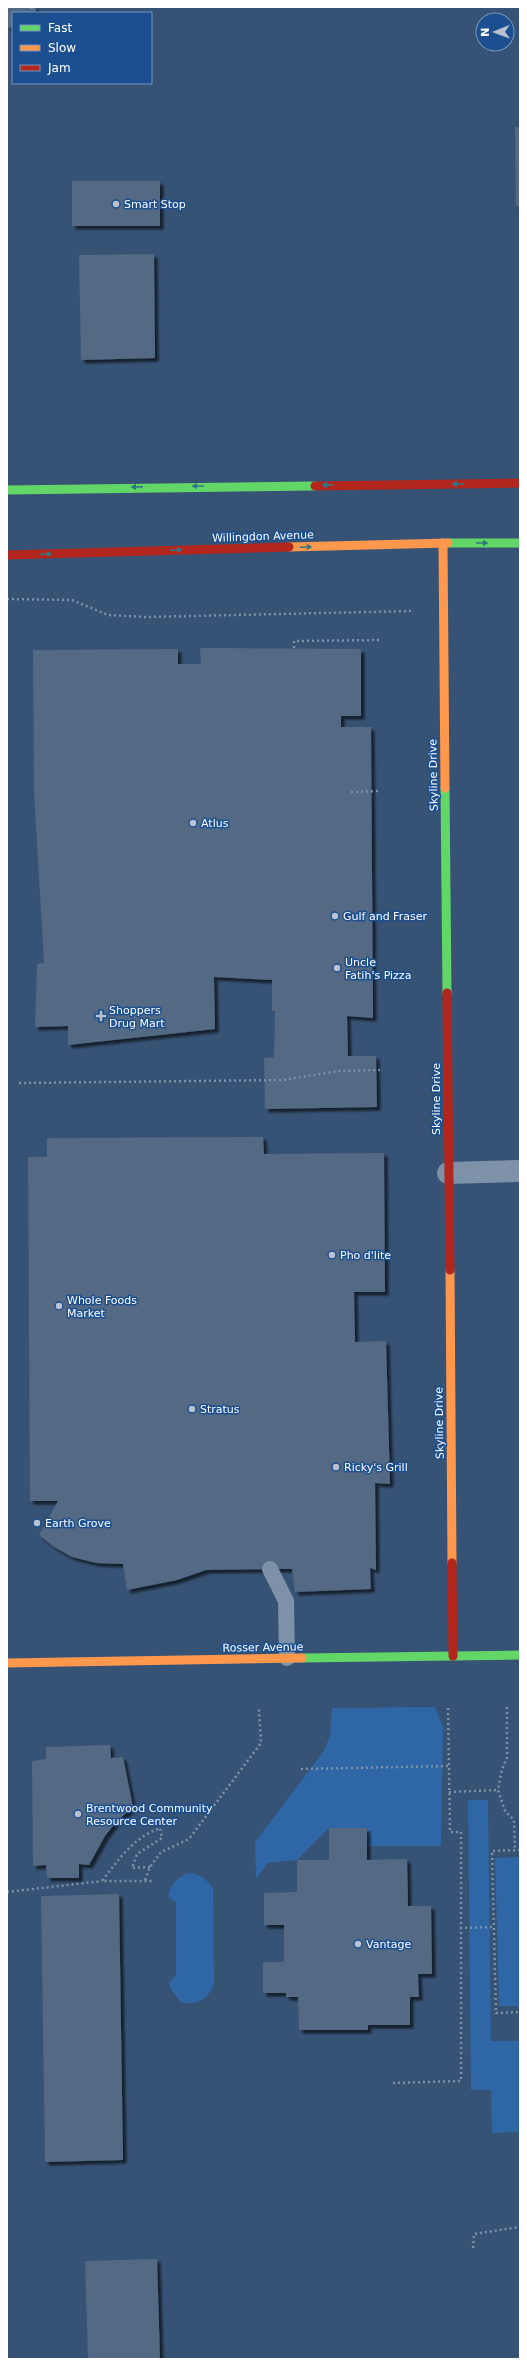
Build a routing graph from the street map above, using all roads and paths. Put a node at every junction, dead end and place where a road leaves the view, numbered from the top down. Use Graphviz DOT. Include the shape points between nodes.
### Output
graph roads {
  1 [pos="520,483"];
  2 [pos="7,490"];
  3 [pos="443,543"];
  4 [pos="520,543"];
  5 [pos="7,555"];
  6 [pos="7,599"];
  7 [pos="444,610"];
  8 [pos="380,640"];
  9 [pos="294,648"];
  10 [pos="379,791"];
  11 [pos="350,792"];
  12 [pos="380,1070"];
  13 [pos="19,1083"];
  14 [pos="520,1171"];
  15 [pos="448,1172"];
  16 [pos="270,1569"];
  17 [pos="520,1655"];
  18 [pos="453,1656"];
  19 [pos="287,1658"];
  20 [pos="7,1663"];
  21 [pos="448,1706"];
  22 [pos="507,1707"];
  23 [pos="259,1709"];
  24 [pos="448,1766"];
  25 [pos="301,1769"];
  26 [pos="498,1790"];
  27 [pos="449,1792"];
  28 [pos="520,1850"];
  29 [pos="515,1851"];
  30 [pos="150,1867"];
  31 [pos="145,1880"];
  32 [pos="102,1881"];
  33 [pos="152,1881"];
  34 [pos="7,1892"];
  35 [pos="494,1927"];
  36 [pos="460,1928"];
  37 [pos="520,2012"];
  38 [pos="393,2083"];
  39 [pos="520,2227"];
  40 [pos="473,2248"];
  1 -- 2 [label="street, one-way"];
  3 -- 4 [label="street, Willingdon Avenue, one-way"];
  5 -- 3 [label="street, Willingdon Avenue, one-way"];
  3 -- 7 [label="street, Skyline Drive"];
  6 -- 7 [label="path" via="72,600 108,615 146,617"];
  7 -- 15 [label="street, Skyline Drive"];
  8 -- 9 [label="path" via="294,641"];
  10 -- 11 [label="path"];
  12 -- 13 [label="path" via="340,1071 282,1080"];
  14 -- 15 [label="street"];
  15 -- 18 [label="street, Skyline Drive"];
  16 -- 19 [label="lane" via="286,1601"];
  17 -- 18 [label="street, Rosser Avenue"];
  18 -- 19 [label="street, Rosser Avenue"];
  19 -- 20 [label="street, Rosser Avenue"];
  21 -- 24 [label="path"];
  22 -- 26 [label="path" via="507,1758"];
  23 -- 30 [label="path" via="260,1743 189,1839 161,1852"];
  24 -- 25 [label="path"];
  24 -- 27 [label="path"];
  26 -- 27 [label="path"];
  26 -- 29 [label="path" via="505,1811 514,1820"];
  27 -- 36 [label="path" via="450,1832 461,1832"];
  28 -- 29 [label="path"];
  29 -- 35 [label="path" via="492,1851"];
  30 -- 31 [label="path"];
  30 -- 32 [label="path" via="132,1868 137,1854 162,1838 160,1828 145,1834 127,1849"];
  31 -- 32 [label="path"];
  31 -- 33 [label="path"];
  32 -- 34 [label="path"];
  35 -- 36 [label="path"];
  35 -- 37 [label="path" via="496,2013"];
  36 -- 38 [label="path" via="461,2081"];
  39 -- 40 [label="path" via="474,2234"];
}
